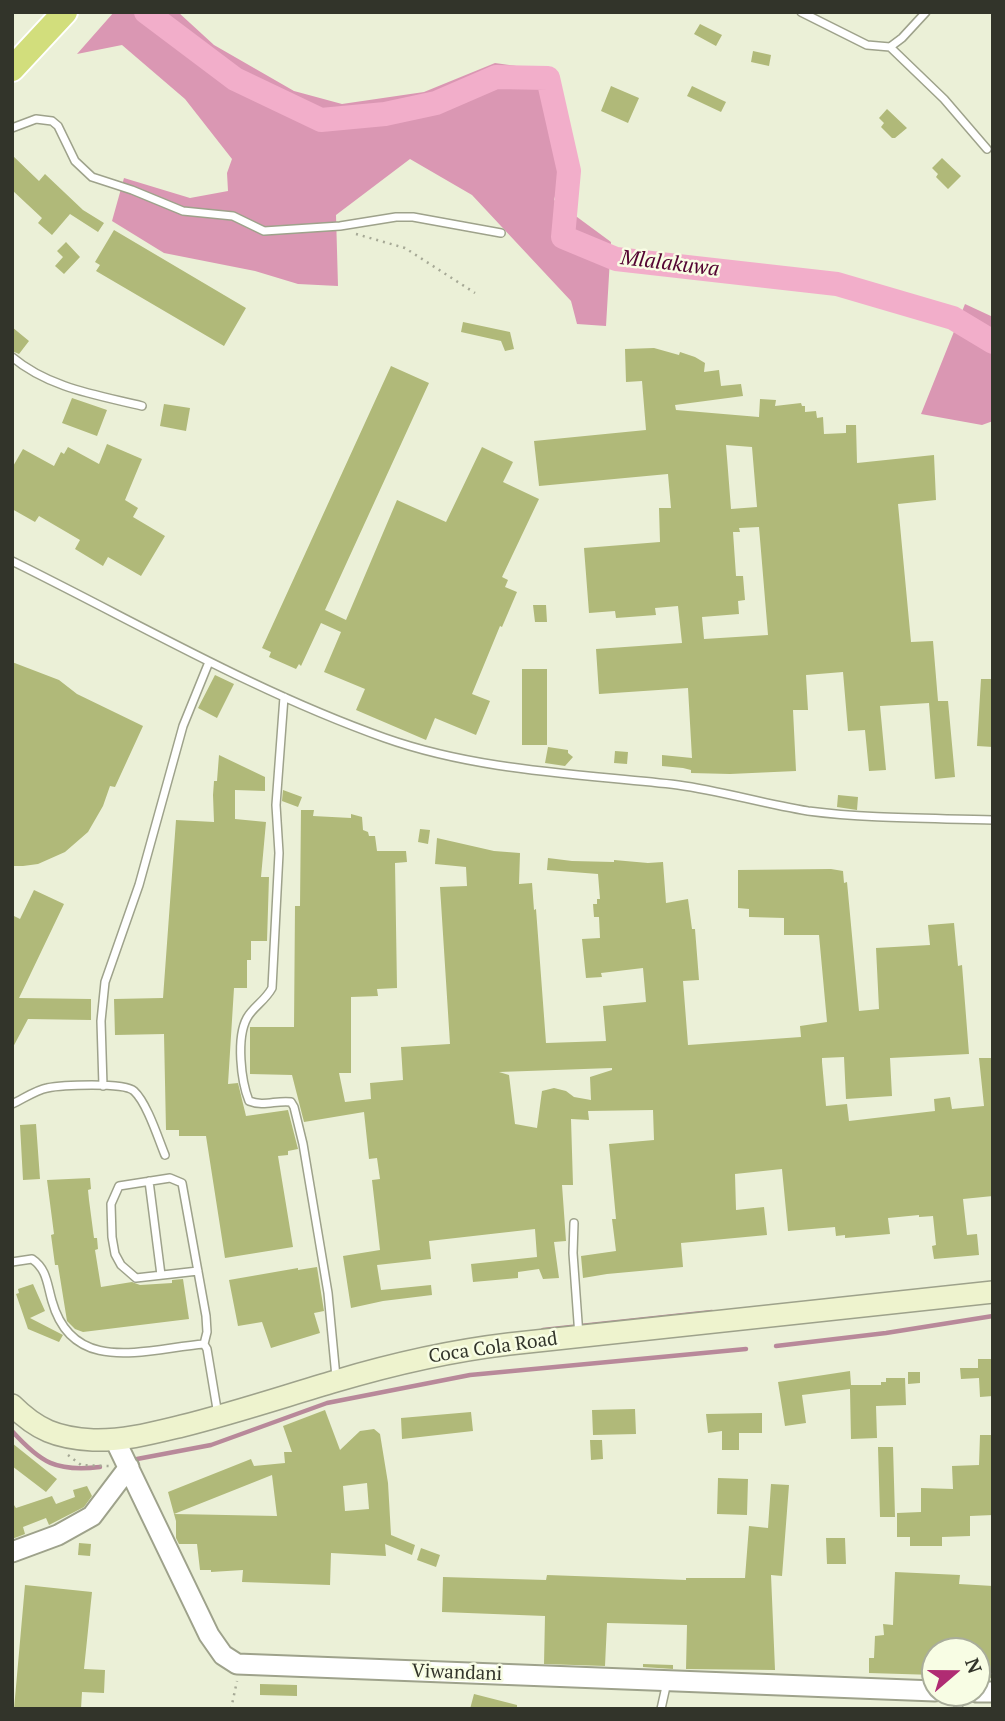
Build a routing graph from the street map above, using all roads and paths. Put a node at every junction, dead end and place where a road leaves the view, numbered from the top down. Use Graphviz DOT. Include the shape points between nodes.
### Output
graph roads {
  1 [pos="65,12"];
  2 [pos="801,12"];
  3 [pos="926,12"];
  4 [pos="890,47"];
  5 [pos="12,69"];
  6 [pos="12,128"];
  7 [pos="987,149"];
  8 [pos="340,226"];
  9 [pos="501,233"];
  10 [pos="475,293"];
  11 [pos="12,357"];
  12 [pos="142,406"];
  13 [pos="12,561"];
  14 [pos="209,663"];
  15 [pos="284,697"];
  16 [pos="993,820"];
  17 [pos="103,1086"];
  18 [pos="12,1104"];
  19 [pos="165,1155"];
  20 [pos="149,1181"];
  21 [pos="574,1223"];
  22 [pos="13,1259"];
  23 [pos="198,1271"];
  24 [pos="161,1275"];
  25 [pos="993,1292"];
  26 [pos="579,1336"];
  27 [pos="204,1344"];
  28 [pos="337,1381"];
  29 [pos="12,1405"];
  30 [pos="219,1417"];
  31 [pos="115,1440"];
  32 [pos="129,1467"];
  33 [pos="12,1552"];
  34 [pos="237,1664"];
  35 [pos="667,1681"];
  36 [pos="921,1690"];
  37 [pos="231,1709"];
  38 [pos="662,1709"];
  1 -- 5 [label="highway"];
  2 -- 4 [label="lane" via="867,44"];
  3 -- 4 [label="lane"];
  4 -- 7 [label="lane"];
  6 -- 8 [label="lane" via="36,119 52,121 75,161 93,177 183,211 233,216 271,232"];
  8 -- 9 [label="lane" via="413,217"];
  8 -- 10 [label="path" via="405,248"];
  11 -- 12 [label="lane" via="57,384"];
  13 -- 14 [label="lane"];
  14 -- 15 [label="lane"];
  14 -- 17 [label="lane" via="183,726 139,885 106,982 101,1021"];
  15 -- 16 [label="lane" via="388,739 504,765 682,786 848,816"];
  15 -- 28 [label="lane" via="276,805 279,853 273,977 266,999 248,1015 240,1039 249,1101 264,1105 285,1101 294,1107 328,1293"];
  17 -- 18 [label="lane" via="46,1088"];
  17 -- 19 [label="lane" via="133,1089"];
  20 -- 23 [label="lane" via="170,1178 182,1183"];
  20 -- 24 [label="lane"];
  20 -- 24 [label="lane" via="119,1186 111,1204 112,1237 121,1265 136,1278"];
  21 -- 26 [label="lane"];
  22 -- 27 [label="lane" via="32,1259 42,1265 62,1328 81,1345 113,1354"];
  23 -- 24 [label="lane"];
  23 -- 27 [label="lane" via="207,1332"];
  25 -- 26 [label="main road, Coca Cola Road"];
  26 -- 28 [label="main road, Coca Cola Road" via="435,1355"];
  27 -- 30 [label="lane"];
  28 -- 30 [label="main road, Coca Cola Road"];
  29 -- 31 [label="main road, Coca Cola Road" via="35,1425 57,1435"];
  30 -- 31 [label="main road, Coca Cola Road"];
  31 -- 32 [label="street"];
  32 -- 33 [label="street" via="92,1516"];
  32 -- 34 [label="street" via="209,1635 223,1655"];
  34 -- 35 [label="street, Viwandani"];
  34 -- 37 [label="path"];
  35 -- 36 [label="street, Viwandani"];
  35 -- 38 [label="lane"];
}
